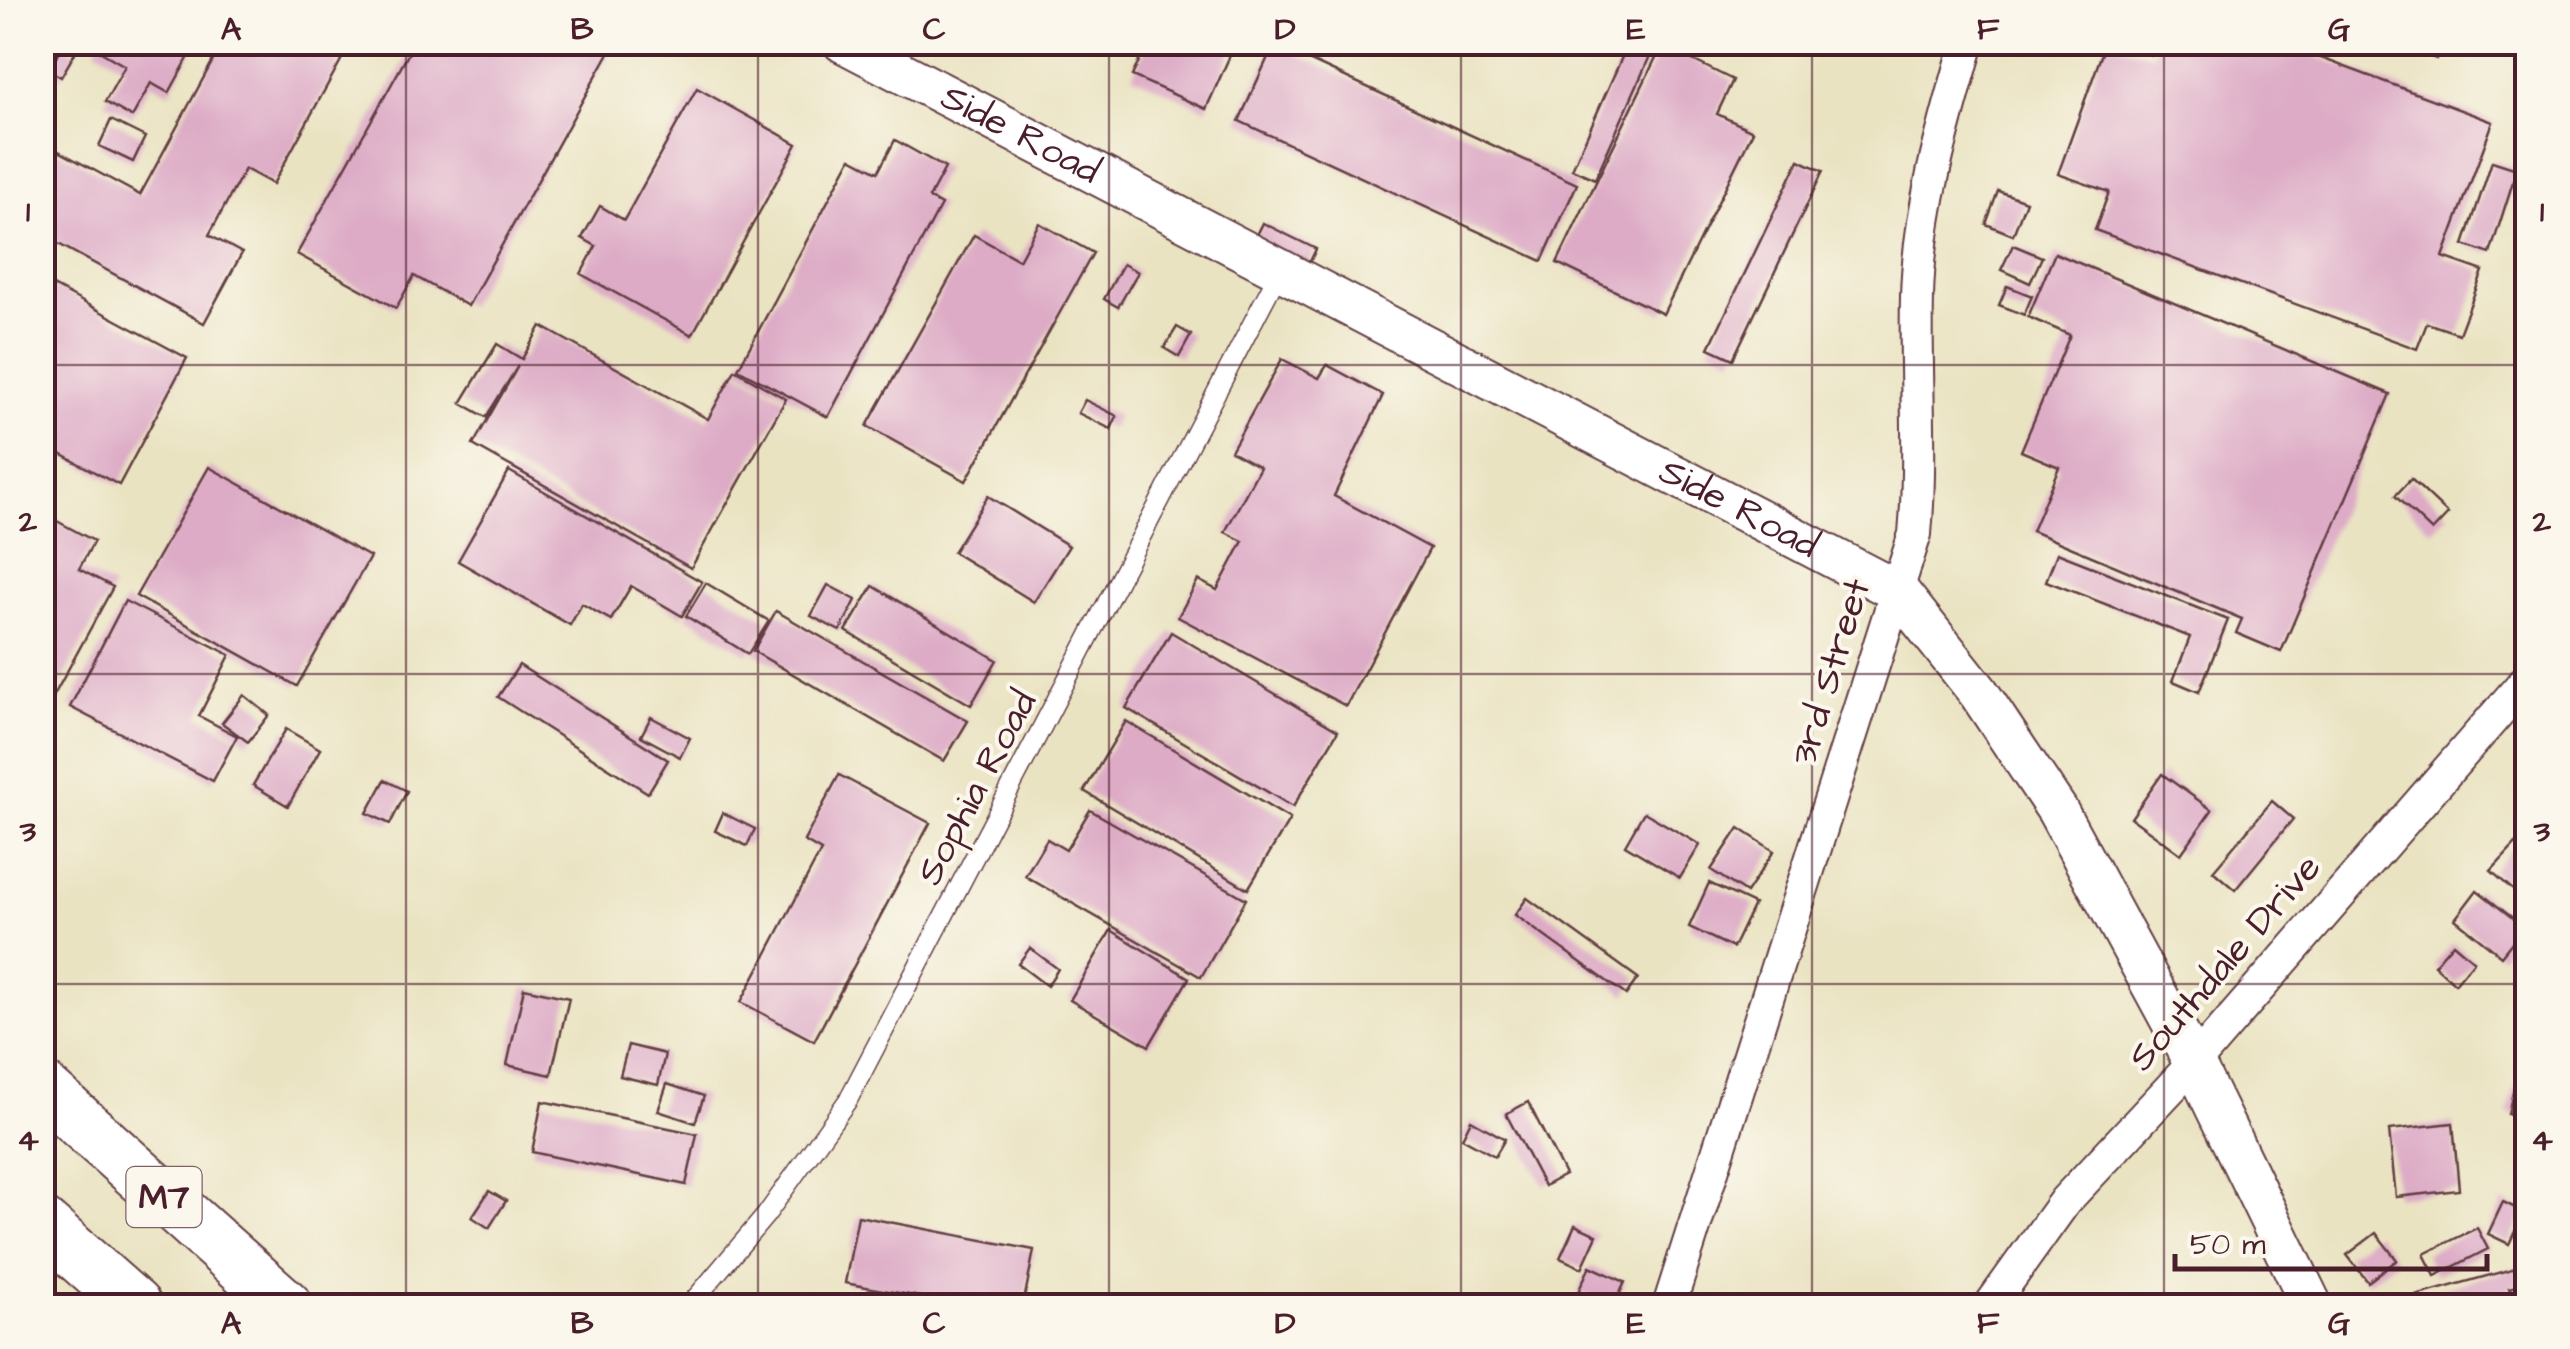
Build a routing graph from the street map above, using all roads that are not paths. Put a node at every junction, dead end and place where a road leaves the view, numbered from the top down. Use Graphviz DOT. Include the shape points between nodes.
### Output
graph roads {
  1 [pos="843,42"];
  2 [pos="1968,42"];
  3 [pos="1280,272"];
  4 [pos="1898,592"];
  5 [pos="2528,678"];
  6 [pos="2194,1063"];
  7 [pos="42,1088"];
  8 [pos="42,1224"];
  9 [pos="135,1306"];
  10 [pos="286,1306"];
  11 [pos="689,1306"];
  12 [pos="1669,1306"];
  13 [pos="1990,1306"];
  14 [pos="2312,1306"];
  1 -- 3 [label="street, Side Road"];
  2 -- 4 [label="street, 3rd Street" via="1924,219 1917,294 1920,478 1915,534"];
  3 -- 4 [label="street, Side Road"];
  3 -- 11 [label="lane, Sophia Road" via="848,1100 766,1216"];
  4 -- 6 [label="street, Side Road" via="1979,693 2057,810"];
  4 -- 12 [label="street, 3rd Street"];
  5 -- 6 [label="street, Southdale Drive"];
  6 -- 13 [label="street, Southdale Drive" via="2065,1202"];
  6 -- 14 [label="street, Side Road"];
  7 -- 10 [label="main road, M7"];
  8 -- 9 [label="main road, M7"];
}
